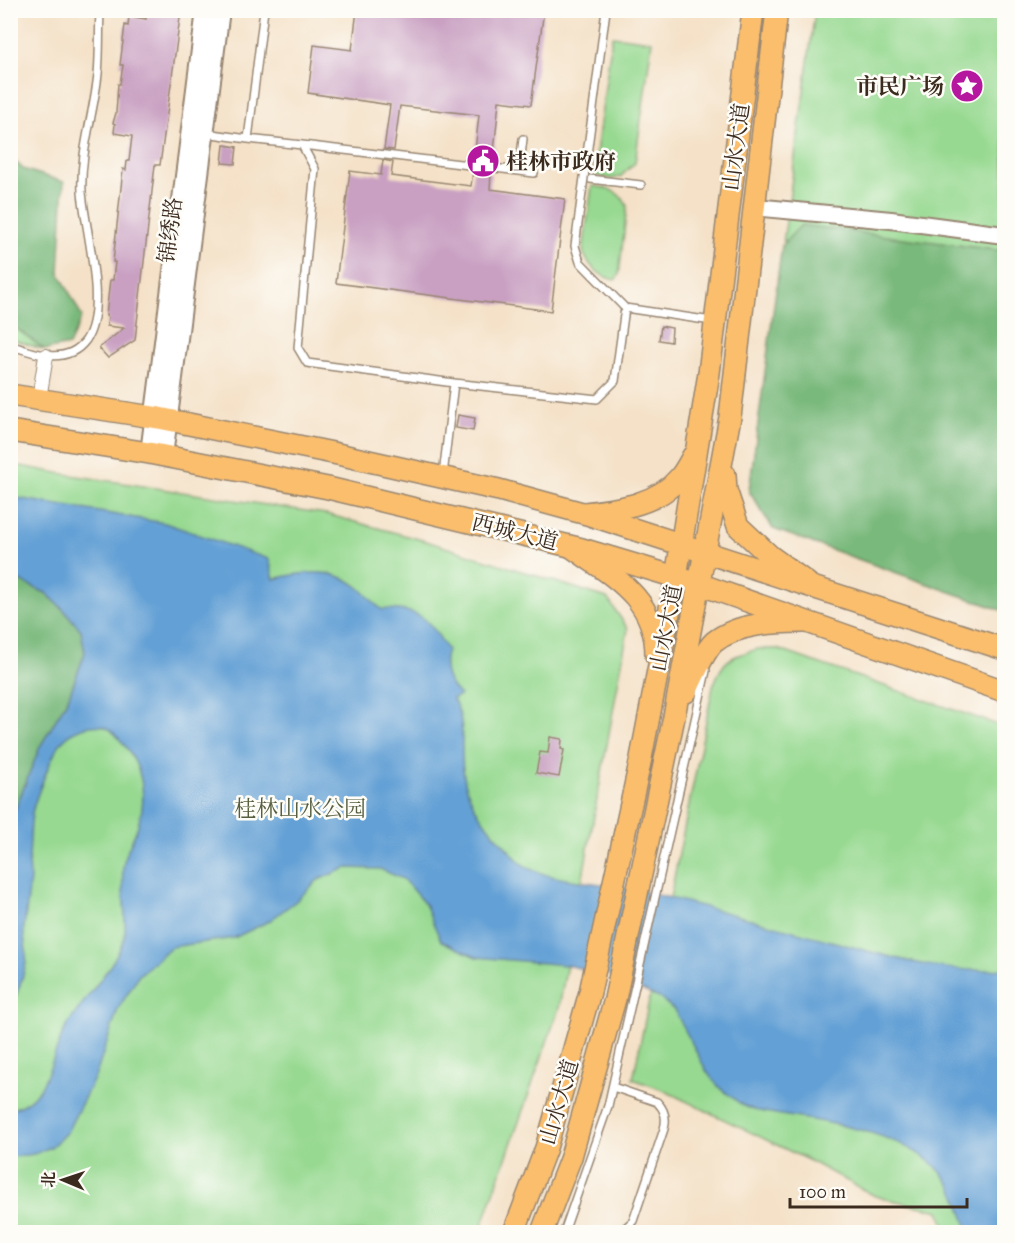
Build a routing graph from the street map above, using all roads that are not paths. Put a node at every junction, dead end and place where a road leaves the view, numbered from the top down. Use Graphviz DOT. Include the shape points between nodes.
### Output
graph roads {
  1 [pos="100,10"];
  2 [pos="205,10"];
  3 [pos="221,10"];
  4 [pos="264,10"];
  5 [pos="606,10"];
  6 [pos="753,10"];
  7 [pos="777,10"];
  8 [pos="205,134"];
  9 [pos="248,139"];
  10 [pos="523,139"];
  11 [pos="302,145"];
  12 [pos="519,171"];
  13 [pos="534,173"];
  14 [pos="590,179"];
  15 [pos="641,185"];
  16 [pos="754,207"];
  17 [pos="1005,235"];
  18 [pos="625,308"];
  19 [pos="715,322"];
  20 [pos="10,345"];
  21 [pos="46,356"];
  22 [pos="454,383"];
  23 [pos="10,395"];
  24 [pos="39,399"];
  25 [pos="161,418"];
  26 [pos="10,431"];
  27 [pos="696,451"];
  28 [pos="157,454"];
  29 [pos="723,454"];
  30 [pos="442,477"];
  31 [pos="585,513"];
  32 [pos="681,545"];
  33 [pos="570,546"];
  34 [pos="705,553"];
  35 [pos="675,577"];
  36 [pos="699,584"];
  37 [pos="812,587"];
  38 [pos="808,622"];
  39 [pos="712,643"];
  40 [pos="1005,649"];
  41 [pos="655,686"];
  42 [pos="1005,691"];
  43 [pos="674,717"];
  44 [pos="613,1087"];
  45 [pos="514,1233"];
  46 [pos="542,1233"];
  47 [pos="564,1233"];
  48 [pos="610,1233"];
  1 -- 21 [label="lane" via="98,74 82,174 95,296 92,322 80,346 60,356"];
  2 -- 25 [label="street, 锦绣路"];
  3 -- 8 [label="street, 锦绣路"];
  4 -- 9 [label="lane"];
  5 -- 18 [label="lane, bridge" via="575,246 580,262"];
  6 -- 19 [label="main road, 山水大道"];
  7 -- 16 [label="main road, 山水大道"];
  8 -- 9 [label="lane"];
  8 -- 25 [label="street, 锦绣路"];
  9 -- 11 [label="lane"];
  10 -- 12 [label="lane"];
  11 -- 12 [label="lane"];
  11 -- 22 [label="lane" via="315,169 298,348 307,363"];
  12 -- 13 [label="lane"];
  14 -- 15 [label="lane"];
  16 -- 17 [label="street"];
  16 -- 29 [label="main road, 山水大道"];
  18 -- 19 [label="lane"];
  18 -- 22 [label="lane" via="615,381 597,399"];
  19 -- 27 [label="main road, 山水大道"];
  20 -- 21 [label="lane"];
  21 -- 24 [label="street"];
  22 -- 30 [label="lane"];
  23 -- 24 [label="main road, 西城大道"];
  24 -- 25 [label="main road, 西城大道"];
  25 -- 28 [label="street, 锦绣路"];
  25 -- 30 [label="main road, 西城大道"];
  26 -- 28 [label="main road, 西城大道"];
  27 -- 31 [label="main road" via="680,477 653,499"];
  27 -- 32 [label="main road, 山水大道"];
  28 -- 33 [label="main road, 西城大道" via="328,488"];
  29 -- 34 [label="main road, 山水大道"];
  29 -- 37 [label="main road" via="726,490 738,526"];
  30 -- 31 [label="main road, 西城大道"];
  31 -- 32 [label="main road, 西城大道"];
  32 -- 34 [label="main road, 西城大道"];
  32 -- 35 [label="main road, 山水大道"];
  33 -- 35 [label="main road, 西城大道"];
  33 -- 41 [label="main road" via="633,592 646,611 656,647"];
  34 -- 36 [label="main road, 山水大道"];
  34 -- 37 [label="main road, 西城大道"];
  35 -- 36 [label="main road, 西城大道"];
  35 -- 41 [label="main road, 山水大道"];
  36 -- 38 [label="main road, 西城大道"];
  36 -- 43 [label="main road, 山水大道"];
  37 -- 40 [label="main road, 西城大道"];
  38 -- 39 [label="main road" via="778,622 740,629"];
  38 -- 42 [label="main road, 西城大道"];
  39 -- 43 [label="main road"];
  39 -- 44 [label="lane"];
  41 -- 45 [label="main road, 山水大道" via="590,992 546,1148"];
  43 -- 46 [label="main road, 山水大道" via="615,999 571,1157"];
  44 -- 47 [label="lane"];
  44 -- 48 [label="lane" via="657,1102 666,1119 633,1221"];
}
